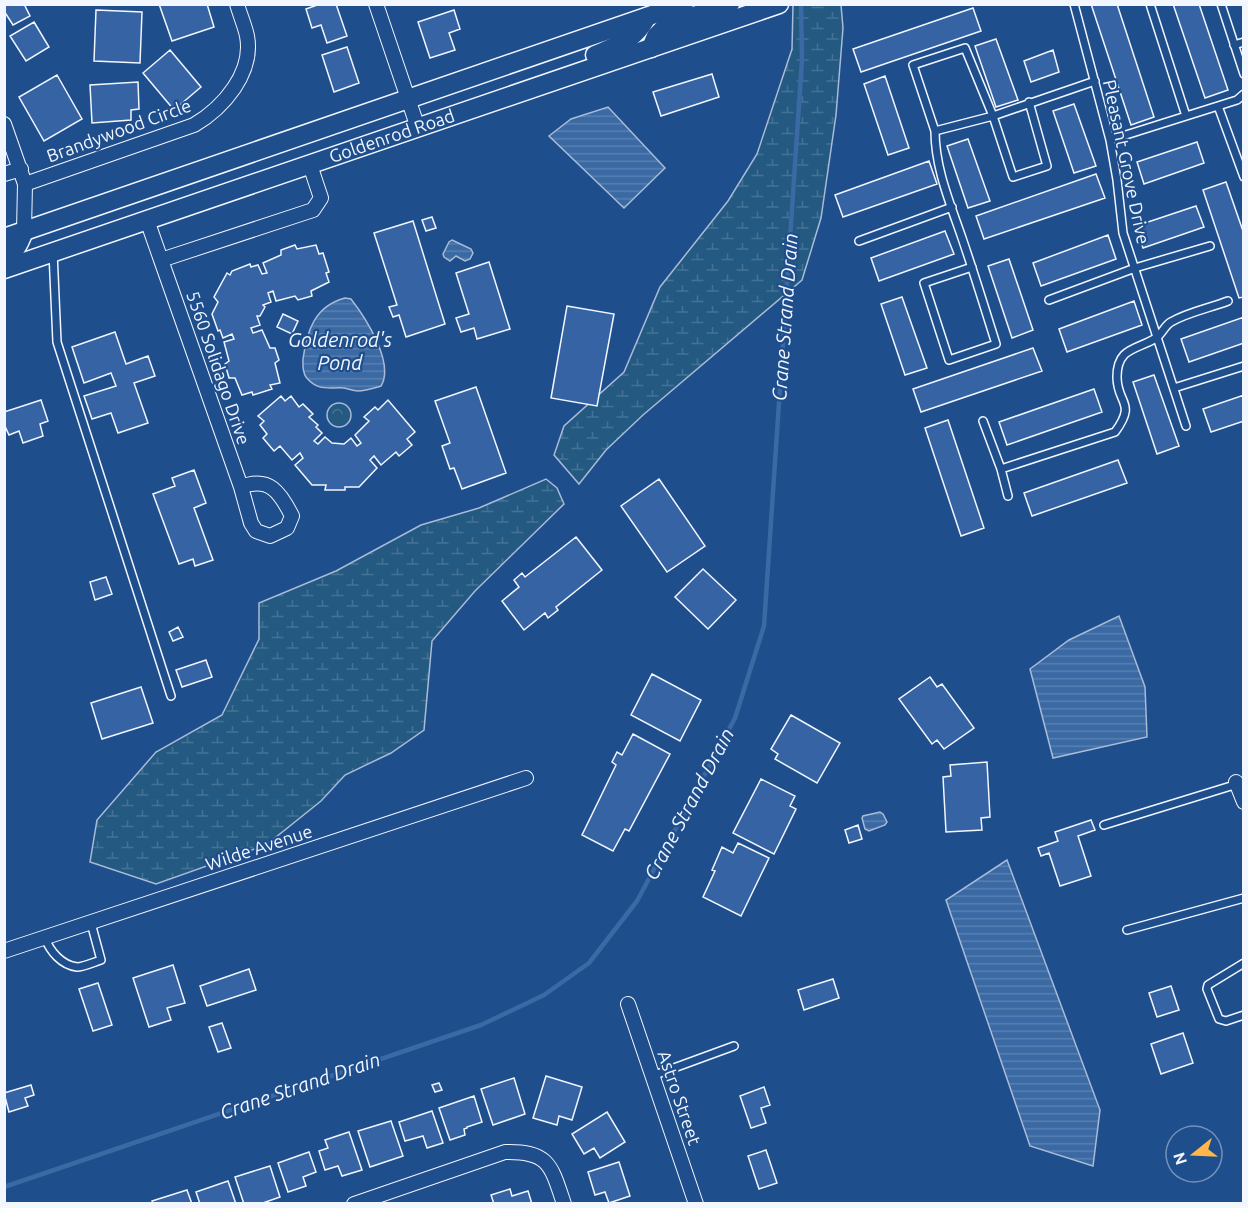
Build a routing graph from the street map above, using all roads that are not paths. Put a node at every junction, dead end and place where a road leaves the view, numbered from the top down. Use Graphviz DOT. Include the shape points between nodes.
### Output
graph roads {
  1 [pos="237,4"];
  2 [pos="376,4"];
  3 [pos="684,4"];
  4 [pos="730,4"];
  5 [pos="780,4"];
  6 [pos="1074,4"];
  7 [pos="1150,4"];
  8 [pos="1221,4"];
  9 [pos="645,11"];
  10 [pos="1244,42"];
  11 [pos="1234,45"];
  12 [pos="651,48"];
  13 [pos="1244,74"];
  14 [pos="1095,81"];
  15 [pos="1244,94"];
  16 [pos="408,100"];
  17 [pos="1029,102"];
  18 [pos="1218,106"];
  19 [pos="466,111"];
  20 [pos="993,116"];
  21 [pos="1186,116"];
  22 [pos="4,124"];
  23 [pos="418,128"];
  24 [pos="935,131"];
  25 [pos="1110,140"];
  26 [pos="310,165"];
  27 [pos="21,169"];
  28 [pos="4,174"];
  29 [pos="1244,177"];
  30 [pos="25,184"];
  31 [pos="952,207"];
  32 [pos="147,220"];
  33 [pos="24,231"];
  34 [pos="4,238"];
  35 [pos="859,241"];
  36 [pos="1209,246"];
  37 [pos="54,252"];
  38 [pos="4,257"];
  39 [pos="161,260"];
  40 [pos="972,267"];
  41 [pos="1134,268"];
  42 [pos="4,269"];
  43 [pos="1049,300"];
  44 [pos="1228,302"];
  45 [pos="1157,338"];
  46 [pos="1244,366"];
  47 [pos="1174,388"];
  48 [pos="983,421"];
  49 [pos="1186,426"];
  50 [pos="1001,469"];
  51 [pos="240,487"];
  52 [pos="1008,496"];
  53 [pos="171,696"];
  54 [pos="526,778"];
  55 [pos="1239,782"];
  56 [pos="1244,802"];
  57 [pos="1104,825"];
  58 [pos="1244,898"];
  59 [pos="91,923"];
  60 [pos="1127,930"];
  61 [pos="45,938"];
  62 [pos="4,951"];
  63 [pos="1244,963"];
  64 [pos="628,1004"];
  65 [pos="1244,1015"];
  66 [pos="734,1046"];
  67 [pos="652,1076"];
  68 [pos="354,1203"];
  69 [pos="564,1203"];
  70 [pos="696,1203"];
  1 -- 30 [label="street, Brandywood Circle" via="248,51 235,88 215,111 194,125"];
  2 -- 16 [label="street"];
  3 -- 9 [label="main road, Goldenrod Road"];
  4 -- 12 [label="main road" via="667,25"];
  5 -- 12 [label="main road, Goldenrod Road"];
  6 -- 14 [label="lane, Pleasant Grove Drive"];
  7 -- 21 [label="lane"];
  8 -- 11 [label="lane"];
  9 -- 16 [label="main road, Goldenrod Road"];
  9 -- 19 [label="main road" via="641,29 628,42"];
  10 -- 11 [label="lane"];
  11 -- 13 [label="lane"];
  12 -- 19 [label="main road, Goldenrod Road"];
  14 -- 17 [label="lane"];
  14 -- 25 [label="lane, Pleasant Grove Drive"];
  15 -- 18 [label="lane"];
  16 -- 23 [label="street"];
  16 -- 33 [label="main road, Goldenrod Road"];
  17 -- 20 [label="lane"];
  17 -- 20 [label="lane" via="1047,166 1013,177"];
  18 -- 21 [label="lane"];
  18 -- 29 [label="lane"];
  19 -- 23 [label="main road, Goldenrod Road"];
  20 -- 24 [label="lane"];
  20 -- 24 [label="lane" via="965,48 913,65"];
  21 -- 25 [label="lane"];
  22 -- 27 [label="street"];
  23 -- 26 [label="main road, Goldenrod Road"];
  24 -- 31 [label="lane" via="935,153"];
  25 -- 41 [label="lane, Pleasant Grove Drive" via="1123,233"];
  26 -- 32 [label="main road, Goldenrod Road"];
  26 -- 39 [label="street" via="321,198 312,210"];
  27 -- 28 [label="street"];
  27 -- 30 [label="street"];
  30 -- 33 [label="street"];
  31 -- 35 [label="lane"];
  31 -- 40 [label="lane"];
  32 -- 37 [label="main road, Goldenrod Road"];
  32 -- 39 [label="street, 5560 Solidago Drive"];
  33 -- 34 [label="main road, Goldenrod Road"];
  33 -- 38 [label="main road" via="18,246"];
  36 -- 41 [label="lane"];
  37 -- 42 [label="main road, Goldenrod Road"];
  37 -- 53 [label="lane" via="57,342"];
  39 -- 51 [label="street, 5560 Solidago Drive"];
  40 -- 40 [label="lane" via="996,344 949,360 924,283"];
  41 -- 43 [label="lane"];
  41 -- 45 [label="lane, Pleasant Grove Drive"];
  44 -- 45 [label="lane" via="1169,322"];
  45 -- 47 [label="lane, Pleasant Grove Drive"];
  45 -- 50 [label="lane" via="1133,347 1118,366 1117,380 1126,409 1115,432"];
  46 -- 47 [label="lane"];
  47 -- 49 [label="lane, Pleasant Grove Drive"];
  48 -- 50 [label="lane"];
  50 -- 52 [label="lane"];
  54 -- 59 [label="street, Wilde Avenue"];
  55 -- 56 [label="street"];
  55 -- 57 [label="lane"];
  58 -- 60 [label="lane"];
  59 -- 61 [label="street, Wilde Avenue"];
  59 -- 61 [label="lane" via="101,960 78,967 62,961 50,950"];
  61 -- 62 [label="street, Wilde Avenue"];
  63 -- 65 [label="lane" via="1207,989 1219,1018 1226,1021"];
  64 -- 67 [label="street, Astro Street"];
  66 -- 67 [label="lane"];
  67 -- 70 [label="street, Astro Street"];
  68 -- 69 [label="street" via="505,1152 524,1151 541,1157 554,1174"];
}
